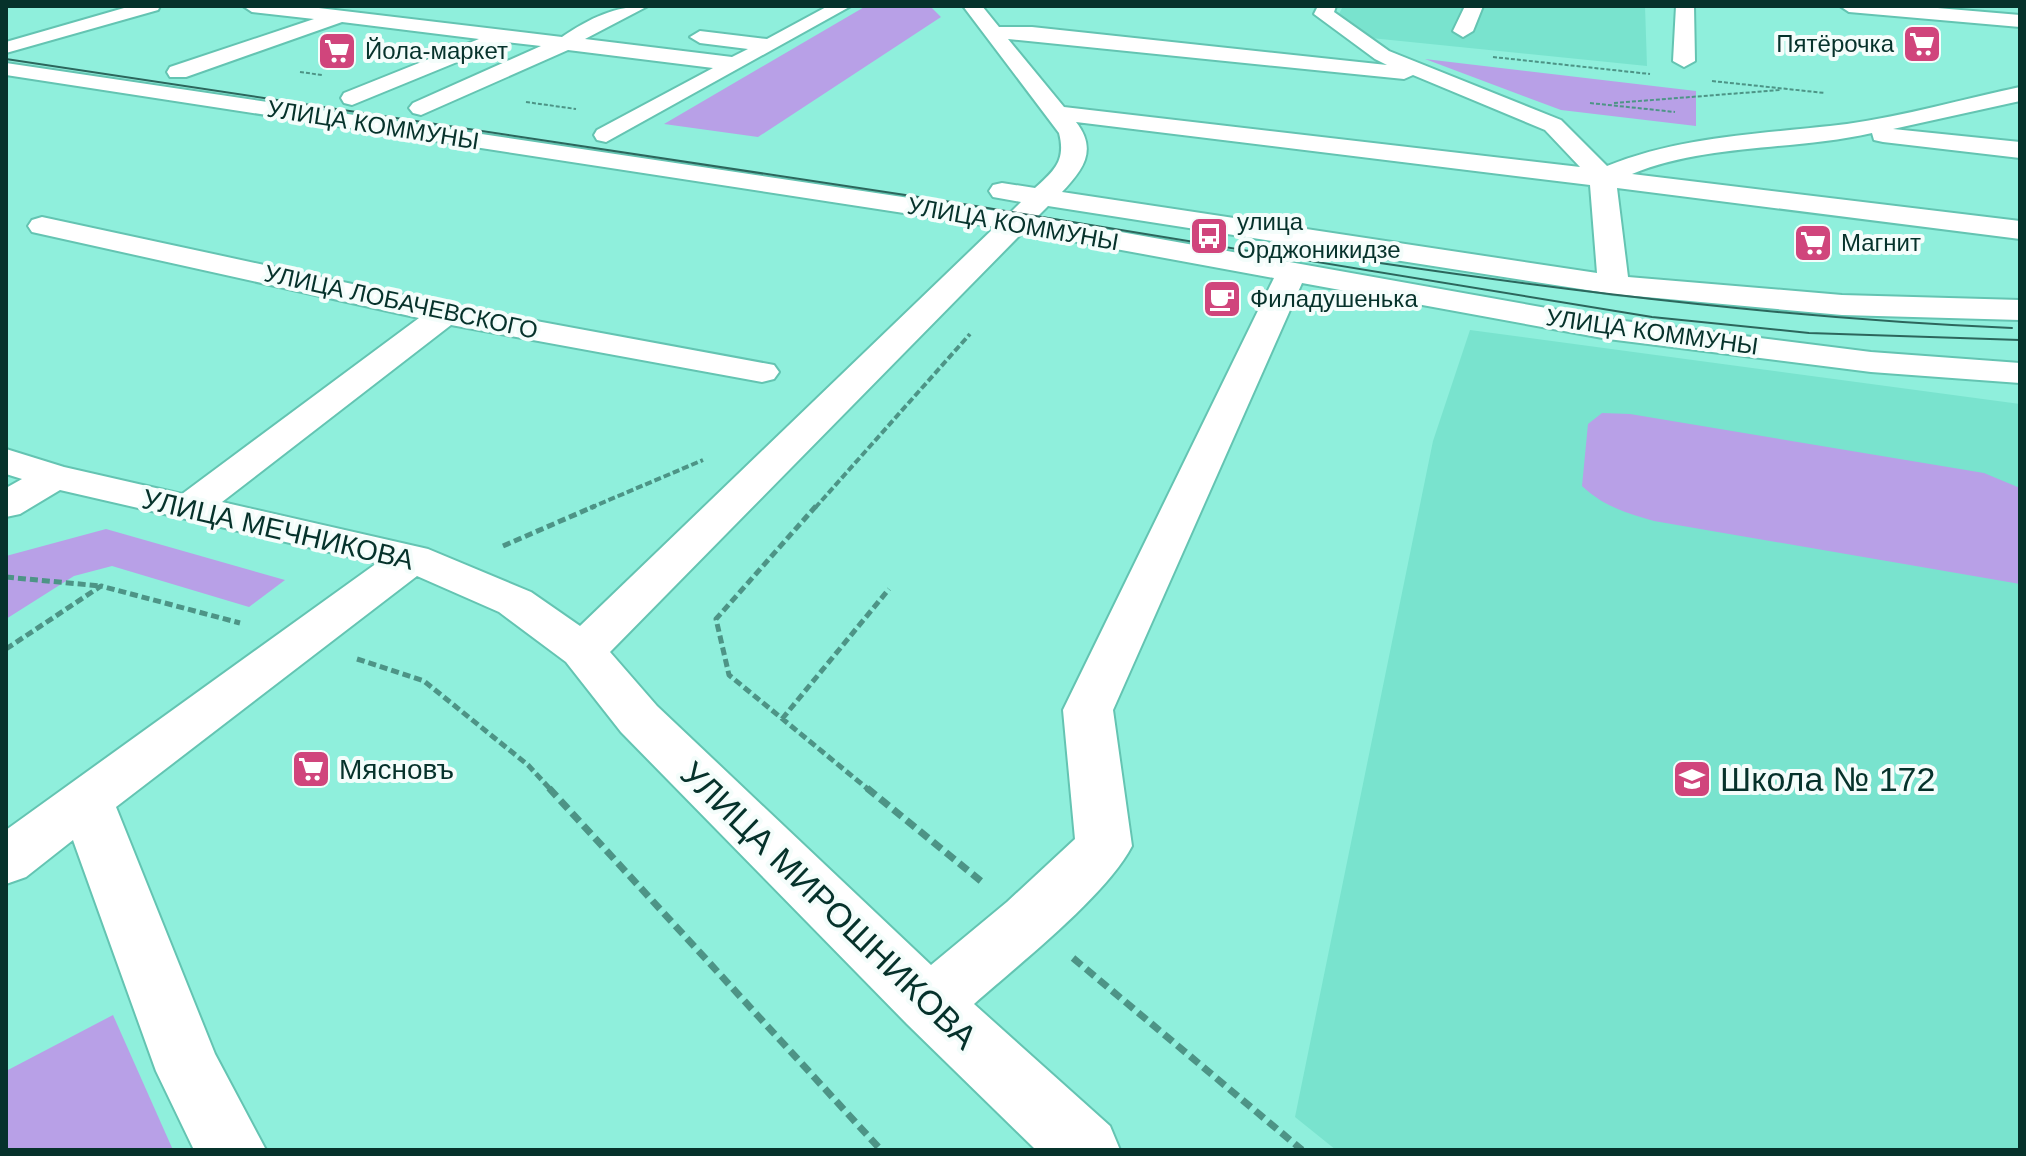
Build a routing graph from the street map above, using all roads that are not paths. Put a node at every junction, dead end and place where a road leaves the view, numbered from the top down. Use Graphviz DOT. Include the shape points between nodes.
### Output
graph roads {
  1 [pos="151,6"];
  2 [pos="252,6"];
  3 [pos="639,6"];
  4 [pos="842,6"];
  5 [pos="972,6"];
  6 [pos="1327,6"];
  7 [pos="1474,6"];
  8 [pos="1685,6"];
  9 [pos="1849,6"];
  10 [pos="341,16"];
  11 [pos="2020,21"];
  12 [pos="593,25"];
  13 [pos="637,30"];
  14 [pos="1463,31"];
  15 [pos="995,33"];
  16 [pos="681,35"];
  17 [pos="503,36"];
  18 [pos="566,43"];
  19 [pos="770,45"];
  20 [pos="7,55"];
  21 [pos="1684,61"];
  22 [pos="736,64"];
  23 [pos="178,72"];
  24 [pos="1431,76"];
  25 [pos="2020,94"];
  26 [pos="352,98"];
  27 [pos="421,108"];
  28 [pos="1057,114"];
  29 [pos="467,115"];
  30 [pos="1921,115"];
  31 [pos="1994,123"];
  32 [pos="575,131"];
  33 [pos="1849,131"];
  34 [pos="606,135"];
  35 [pos="653,142"];
  36 [pos="2020,150"];
  37 [pos="1603,177"];
  38 [pos="981,188"];
  39 [pos="1030,208"];
  40 [pos="42,226"];
  41 [pos="2020,230"];
  42 [pos="1292,271"];
  43 [pos="1613,285"];
  44 [pos="2020,310"];
  45 [pos="445,314"];
  46 [pos="762,372"];
  47 [pos="2020,373"];
  48 [pos="6,461"];
  49 [pos="54,477"];
  50 [pos="6,505"];
  51 [pos="189,508"];
  52 [pos="413,558"];
  53 [pos="583,651"];
  54 [pos="86,800"];
  55 [pos="6,861"];
  56 [pos="929,1004"];
  57 [pos="231,1150"];
  58 [pos="1085,1150"];
  1 -- 20 [label="street"];
  2 -- 10 [label="street"];
  3 -- 12 [label="street"];
  4 -- 19 [label="street"];
  5 -- 15 [label="street"];
  6 -- 24 [label="street" via="1324,14 1373,49"];
  7 -- 14 [label="street"];
  8 -- 21 [label="street"];
  9 -- 11 [label="street"];
  10 -- 17 [label="street"];
  10 -- 23 [label="street"];
  12 -- 13 [label="street"];
  12 -- 18 [label="street"];
  15 -- 24 [label="street"];
  15 -- 28 [label="street"];
  16 -- 19 [label="street"];
  17 -- 18 [label="street"];
  17 -- 26 [label="street"];
  18 -- 22 [label="street"];
  18 -- 27 [label="street"];
  19 -- 22 [label="street"];
  20 -- 23 [label="street, УЛИЦА КОММУНЫ"];
  20 -- 39 [label="street, УЛИЦА КОММУНЫ"];
  22 -- 34 [label="street"];
  23 -- 26 [label="street, УЛИЦА КОММУНЫ"];
  24 -- 37 [label="street" via="1553,125"];
  25 -- 30 [label="street"];
  26 -- 27 [label="street, УЛИЦА КОММУНЫ"];
  27 -- 29 [label="street, УЛИЦА КОММУНЫ"];
  28 -- 37 [label="street"];
  28 -- 39 [label="street" via="1076,150 1071,168"];
  30 -- 31 [label="street"];
  30 -- 33 [label="street"];
  32 -- 34 [label="street"];
  33 -- 36 [label="street"];
  33 -- 37 [label="street" via="1733,142 1647,159"];
  34 -- 35 [label="street"];
  37 -- 41 [label="street"];
  37 -- 43 [label="street"];
  38 -- 39 [label="street, УЛИЦА КОММУНЫ"];
  39 -- 42 [label="street, УЛИЦА КОММУНЫ"];
  39 -- 43 [label="street, УЛИЦА КОММУНЫ"];
  39 -- 53 [label="street"];
  40 -- 45 [label="street, УЛИЦА ЛОБАЧЕВСКОГО"];
  42 -- 47 [label="street, УЛИЦА КОММУНЫ" via="1608,329 1871,362"];
  42 -- 56 [label="street" via="1088,710 1104,846"];
  43 -- 44 [label="street, УЛИЦА КОММУНЫ" via="1842,305"];
  45 -- 46 [label="street, УЛИЦА ЛОБАЧЕВСКОГО"];
  45 -- 51 [label="street"];
  48 -- 49 [label="street, УЛИЦА МЕЧНИКОВА"];
  49 -- 50 [label="street"];
  49 -- 51 [label="street, УЛИЦА МЕЧНИКОВА"];
  51 -- 52 [label="street, УЛИЦА МЕЧНИКОВА"];
  52 -- 53 [label="street, УЛИЦА МЕЧНИКОВА" via="515,602"];
  52 -- 54 [label="street"];
  53 -- 56 [label="street, УЛИЦА МИРОШНИКОВА" via="639,719"];
  54 -- 55 [label="street"];
  54 -- 57 [label="street" via="189,1071"];
  56 -- 58 [label="street, УЛИЦА МИРОШНИКОВА"];
}
